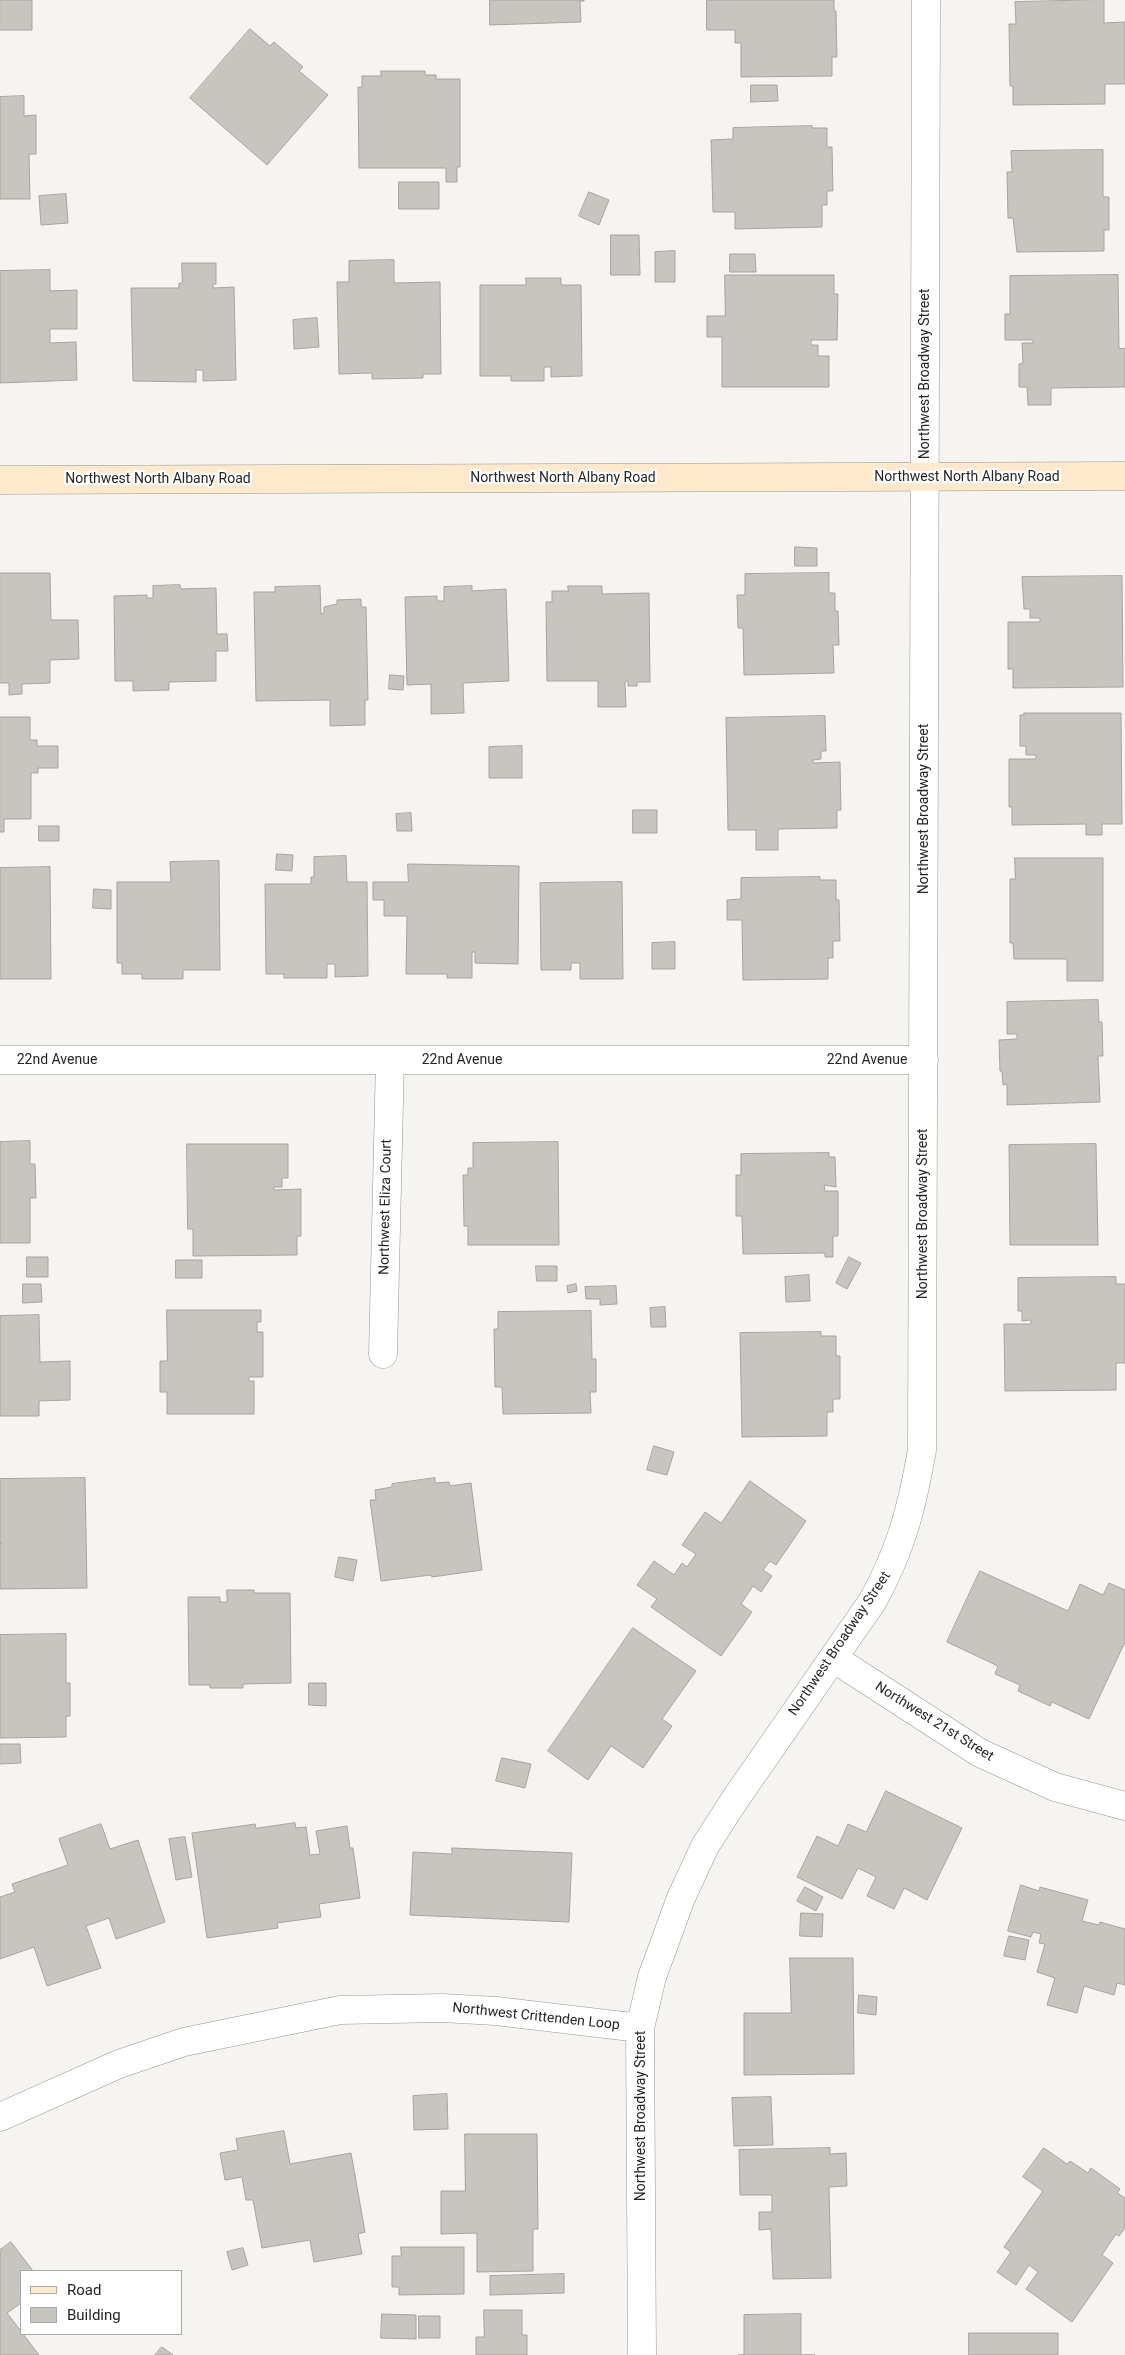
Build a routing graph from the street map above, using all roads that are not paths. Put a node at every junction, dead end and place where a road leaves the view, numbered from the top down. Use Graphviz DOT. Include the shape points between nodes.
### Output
graph roads {
  1 [pos="926,0"];
  2 [pos="1125,476"];
  3 [pos="925,478"];
  4 [pos="0,480"];
  5 [pos="0,1060"];
  6 [pos="390,1060"];
  7 [pos="924,1060"];
  8 [pos="383,1354"];
  9 [pos="833,1658"];
  10 [pos="1125,1806"];
  11 [pos="640,2028"];
  12 [pos="0,2116"];
  13 [pos="642,2355"];
  1 -- 3 [label="street, Northwest Broadway Street"];
  2 -- 3 [label="street, Northwest North Albany Road"];
  3 -- 4 [label="street, Northwest North Albany Road"];
  3 -- 7 [label="street, Northwest Broadway Street"];
  5 -- 6 [label="street, 22nd Avenue"];
  6 -- 7 [label="street, 22nd Avenue"];
  6 -- 8 [label="street, Northwest Eliza Court"];
  7 -- 9 [label="street, Northwest Broadway Street" via="922,1450 913,1502 891,1568"];
  9 -- 10 [label="street, Northwest 21st Street" via="980,1753 1055,1787"];
  9 -- 11 [label="street, Northwest Broadway Street" via="706,1846 681,1898 652,1977"];
  11 -- 12 [label="street, Northwest Crittenden Loop" via="496,2011 442,2008 340,2010 184,2042 119,2064"];
  11 -- 13 [label="street, Northwest Broadway Street"];
}
